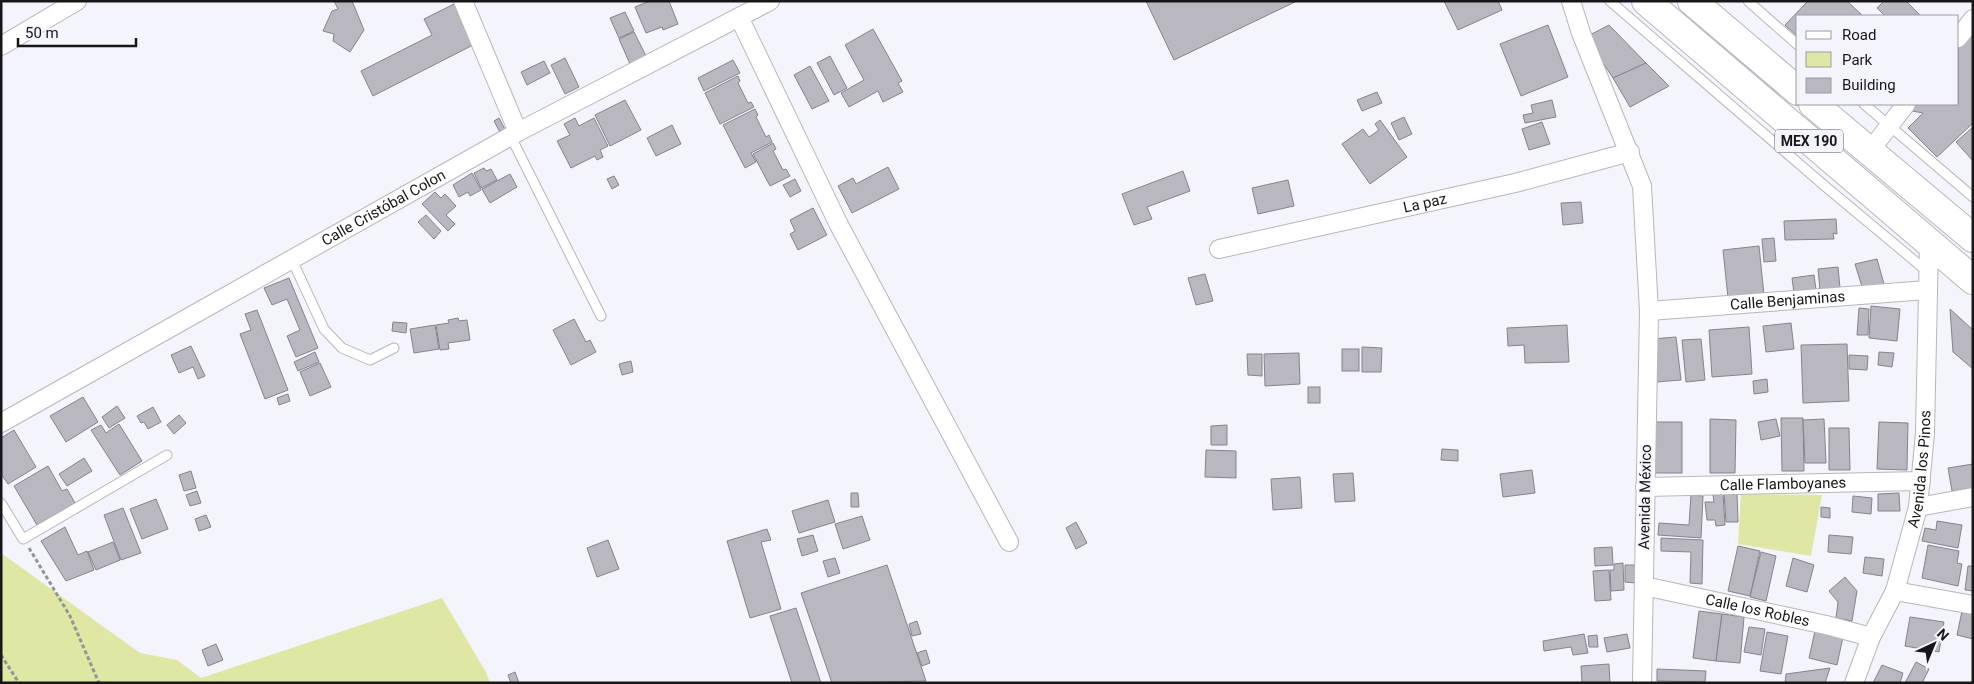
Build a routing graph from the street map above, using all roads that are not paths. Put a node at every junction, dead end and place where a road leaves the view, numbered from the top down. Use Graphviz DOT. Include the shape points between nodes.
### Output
graph roads {
  1 [pos="77,1"];
  2 [pos="463,1"];
  3 [pos="770,1"];
  4 [pos="1571,1"];
  5 [pos="1610,1"];
  6 [pos="1646,1"];
  7 [pos="1692,1"];
  8 [pos="1748,1"];
  9 [pos="740,17"];
  10 [pos="1973,19"];
  11 [pos="1959,37"];
  12 [pos="1796,43"];
  13 [pos="1,46"];
  14 [pos="1796,89"];
  15 [pos="1814,105"];
  16 [pos="1865,105"];
  17 [pos="1905,105"];
  18 [pos="1889,126"];
  19 [pos="515,134"];
  20 [pos="1630,152"];
  21 [pos="1869,152"];
  22 [pos="1973,197"];
  23 [pos="1973,238"];
  24 [pos="1929,244"];
  25 [pos="1220,249"];
  26 [pos="292,260"];
  27 [pos="1928,272"];
  28 [pos="1973,280"];
  29 [pos="1927,290"];
  30 [pos="1649,311"];
  31 [pos="602,316"];
  32 [pos="394,348"];
  33 [pos="1,423"];
  34 [pos="167,456"];
  35 [pos="1921,481"];
  36 [pos="1645,487"];
  37 [pos="1973,497"];
  38 [pos="1,503"];
  39 [pos="1918,507"];
  40 [pos="1009,542"];
  41 [pos="1644,586"];
  42 [pos="1895,591"];
  43 [pos="1973,605"];
  44 [pos="1871,637"];
  45 [pos="1642,683"];
  46 [pos="1854,683"];
  1 -- 13 [label="street"];
  2 -- 19 [label="street"];
  3 -- 9 [label="street, Calle Cristóbal Colon"];
  4 -- 20 [label="street, Avenida México"];
  5 -- 27 [label="lane"];
  6 -- 24 [label="main road, MEX 190"];
  7 -- 14 [label="main road"];
  8 -- 12 [label="lane"];
  9 -- 19 [label="street, Calle Cristóbal Colon"];
  9 -- 40 [label="street" via="839,226"];
  10 -- 11 [label="street"];
  15 -- 21 [label="main road, MEX 190"];
  16 -- 18 [label="lane"];
  17 -- 18 [label="street"];
  18 -- 21 [label="street"];
  18 -- 22 [label="lane"];
  19 -- 26 [label="street, Calle Cristóbal Colon"];
  19 -- 31 [label="lane"];
  20 -- 25 [label="street, La paz" via="1515,183"];
  20 -- 30 [label="street, Avenida México" via="1642,186"];
  21 -- 23 [label="main road, MEX 190"];
  24 -- 27 [label="street, Avenida los Pinos"];
  24 -- 28 [label="main road, MEX 190"];
  26 -- 32 [label="lane" via="324,328 342,348 370,360"];
  26 -- 33 [label="street, Calle Cristóbal Colon"];
  27 -- 29 [label="street, Avenida los Pinos"];
  29 -- 30 [label="street, Calle Benjaminas"];
  29 -- 35 [label="street, Avenida los Pinos"];
  30 -- 36 [label="street, Avenida México"];
  34 -- 38 [label="lane" via="23,539"];
  35 -- 36 [label="street, Calle Flamboyanes"];
  35 -- 39 [label="street, Avenida los Pinos"];
  36 -- 41 [label="street, Avenida México"];
  37 -- 39 [label="street"];
  39 -- 42 [label="street, Avenida los Pinos"];
  41 -- 44 [label="street, Calle los Robles" via="1826,624"];
  41 -- 45 [label="street, Avenida México"];
  42 -- 43 [label="street"];
  42 -- 44 [label="street, Avenida los Pinos"];
  44 -- 46 [label="street, Avenida los Pinos"];
}
